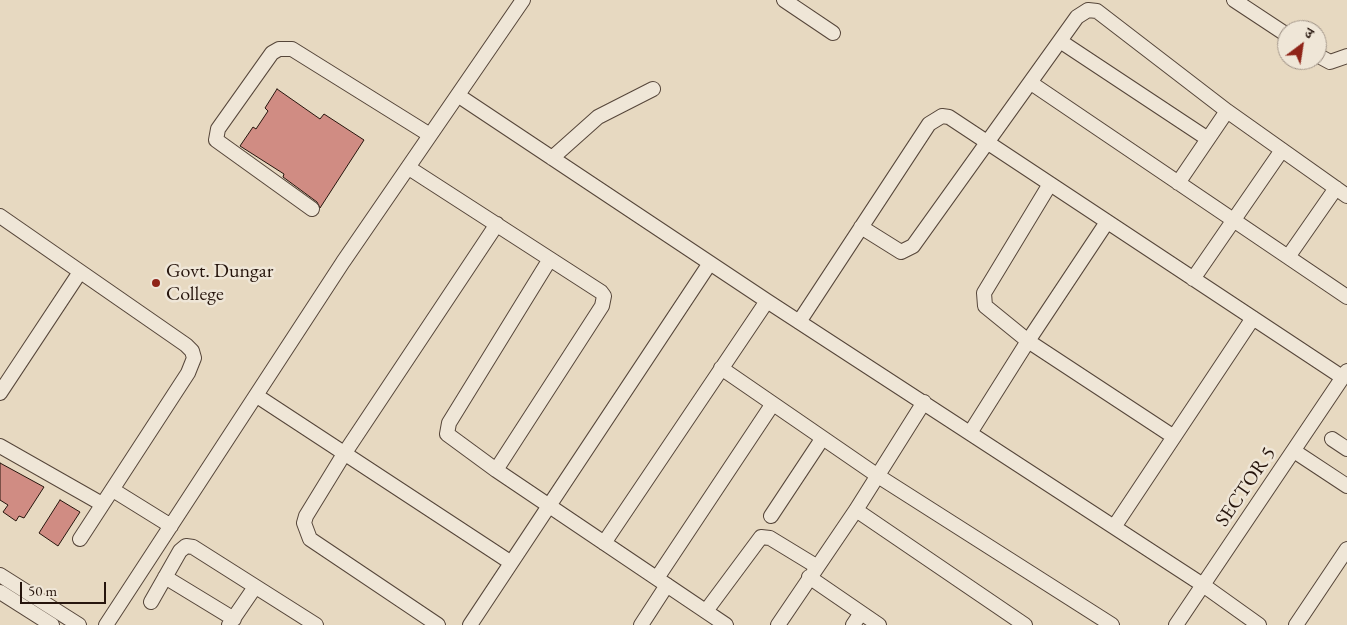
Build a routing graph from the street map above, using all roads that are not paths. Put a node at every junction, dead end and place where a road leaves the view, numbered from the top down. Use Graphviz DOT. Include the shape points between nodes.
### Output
graph roads {
  1 [pos="523,0"];
  2 [pos="784,0"];
  3 [pos="1234,0"];
  4 [pos="1277,28"];
  5 [pos="834,32"];
  6 [pos="1060,41"];
  7 [pos="1347,56"];
  8 [pos="1327,60"];
  9 [pos="1031,83"];
  10 [pos="652,89"];
  11 [pos="458,96"];
  12 [pos="1227,111"];
  13 [pos="430,135"];
  14 [pos="1208,139"];
  15 [pos="988,144"];
  16 [pos="1282,150"];
  17 [pos="552,158"];
  18 [pos="409,168"];
  19 [pos="1178,183"];
  20 [pos="1050,184"];
  21 [pos="1341,192"];
  22 [pos="312,209"];
  23 [pos="0,216"];
  24 [pos="1234,220"];
  25 [pos="1107,222"];
  26 [pos="497,224"];
  27 [pos="861,227"];
  28 [pos="1288,257"];
  29 [pos="550,259"];
  30 [pos="710,263"];
  31 [pos="80,272"];
  32 [pos="1193,278"];
  33 [pos="1347,297"];
  34 [pos="767,301"];
  35 [pos="1253,318"];
  36 [pos="799,322"];
  37 [pos="1028,341"];
  38 [pos="721,368"];
  39 [pos="1345,373"];
  40 [pos="0,393"];
  41 [pos="257,396"];
  42 [pos="924,402"];
  43 [pos="772,405"];
  44 [pos="970,433"];
  45 [pos="1174,437"];
  46 [pos="822,439"];
  47 [pos="1332,440"];
  48 [pos="0,446"];
  49 [pos="1347,449"];
  50 [pos="1294,451"];
  51 [pos="344,454"];
  52 [pos="496,470"];
  53 [pos="878,476"];
  54 [pos="1347,486"];
  55 [pos="113,490"];
  56 [pos="102,504"];
  57 [pos="549,506"];
  58 [pos="856,510"];
  59 [pos="771,516"];
  60 [pos="1114,527"];
  61 [pos="169,530"];
  62 [pos="80,539"];
  63 [pos="604,543"];
  64 [pos="186,546"];
  65 [pos="1347,550"];
  66 [pos="510,562"];
  67 [pos="813,571"];
  68 [pos="0,575"];
  69 [pos="165,577"];
  70 [pos="662,582"];
  71 [pos="1203,585"];
  72 [pos="255,587"];
  73 [pos="0,592"];
  74 [pos="151,602"];
  75 [pos="706,611"];
  76 [pos="861,613"];
  77 [pos="232,622"];
  78 [pos="1109,624"];
  79 [pos="52,625"];
  80 [pos="78,625"];
  81 [pos="106,625"];
  82 [pos="316,625"];
  83 [pos="438,625"];
  84 [pos="470,625"];
  85 [pos="641,625"];
  86 [pos="726,625"];
  87 [pos="778,625"];
  88 [pos="853,625"];
  89 [pos="879,625"];
  90 [pos="1025,625"];
  91 [pos="1176,625"];
  92 [pos="1259,625"];
  93 [pos="1296,625"];
  1 -- 11 [label="street"];
  2 -- 5 [label="street"];
  3 -- 4 [label="street"];
  6 -- 9 [label="street"];
  6 -- 12 [label="street" via="1082,12 1097,11"];
  6 -- 14 [label="street"];
  7 -- 8 [label="street"];
  9 -- 15 [label="street"];
  9 -- 19 [label="street"];
  10 -- 17 [label="street" via="598,117"];
  11 -- 13 [label="street"];
  11 -- 17 [label="street"];
  12 -- 14 [label="street"];
  12 -- 16 [label="street"];
  13 -- 18 [label="street"];
  13 -- 22 [label="street" via="292,49 285,47 272,53 218,129 216,140"];
  14 -- 19 [label="street"];
  15 -- 20 [label="street"];
  15 -- 27 [label="street" via="909,250 901,252"];
  15 -- 27 [label="street" via="949,117 936,119"];
  16 -- 21 [label="street"];
  16 -- 24 [label="street"];
  17 -- 30 [label="street"];
  18 -- 26 [label="street"];
  18 -- 41 [label="street" via="343,262"];
  19 -- 24 [label="street"];
  20 -- 25 [label="street"];
  20 -- 37 [label="street" via="983,299 993,315"];
  21 -- 28 [label="street"];
  23 -- 31 [label="street"];
  24 -- 28 [label="street"];
  24 -- 32 [label="street"];
  25 -- 32 [label="street"];
  25 -- 37 [label="street"];
  26 -- 29 [label="street"];
  26 -- 51 [label="street"];
  27 -- 36 [label="street"];
  28 -- 33 [label="street"];
  29 -- 52 [label="street" via="447,429 450,438"];
  29 -- 52 [label="street" via="600,292 604,302"];
  30 -- 34 [label="street"];
  30 -- 57 [label="street"];
  31 -- 40 [label="street"];
  31 -- 55 [label="street" via="186,345 194,358 188,373"];
  32 -- 35 [label="street"];
  34 -- 36 [label="street"];
  34 -- 38 [label="street"];
  35 -- 39 [label="street"];
  35 -- 45 [label="street"];
  36 -- 42 [label="street"];
  37 -- 44 [label="street"];
  37 -- 45 [label="street"];
  38 -- 43 [label="street"];
  38 -- 63 [label="street"];
  39 -- 50 [label="street, SECTOR 5"];
  41 -- 51 [label="street"];
  41 -- 61 [label="street"];
  42 -- 44 [label="street"];
  42 -- 53 [label="street"];
  43 -- 46 [label="street"];
  43 -- 70 [label="street"];
  44 -- 60 [label="street"];
  45 -- 60 [label="street"];
  46 -- 53 [label="street"];
  46 -- 59 [label="street"];
  47 -- 49 [label="street"];
  48 -- 56 [label="street"];
  50 -- 54 [label="street"];
  50 -- 71 [label="street, SECTOR 5"];
  51 -- 66 [label="street"];
  51 -- 83 [label="street" via="306,516 310,539"];
  52 -- 57 [label="street"];
  53 -- 58 [label="street"];
  53 -- 78 [label="street"];
  55 -- 56 [label="street"];
  55 -- 61 [label="street"];
  56 -- 62 [label="street"];
  57 -- 63 [label="street"];
  57 -- 66 [label="street"];
  58 -- 67 [label="street"];
  58 -- 90 [label="street"];
  60 -- 71 [label="street"];
  61 -- 64 [label="street"];
  61 -- 81 [label="street"];
  63 -- 70 [label="street"];
  64 -- 69 [label="street"];
  64 -- 72 [label="street" via="193,547"];
  65 -- 93 [label="street"];
  66 -- 84 [label="street"];
  67 -- 75 [label="street" via="770,538 761,537"];
  67 -- 76 [label="street"];
  67 -- 87 [label="street"];
  68 -- 80 [label="street"];
  69 -- 74 [label="street"];
  69 -- 77 [label="street"];
  70 -- 75 [label="street"];
  70 -- 85 [label="street"];
  71 -- 91 [label="street, SECTOR 5"];
  71 -- 92 [label="street"];
  72 -- 77 [label="street"];
  72 -- 82 [label="street"];
  73 -- 79 [label="street"];
  75 -- 86 [label="street"];
  76 -- 88 [label="street"];
  76 -- 89 [label="street"];
}
